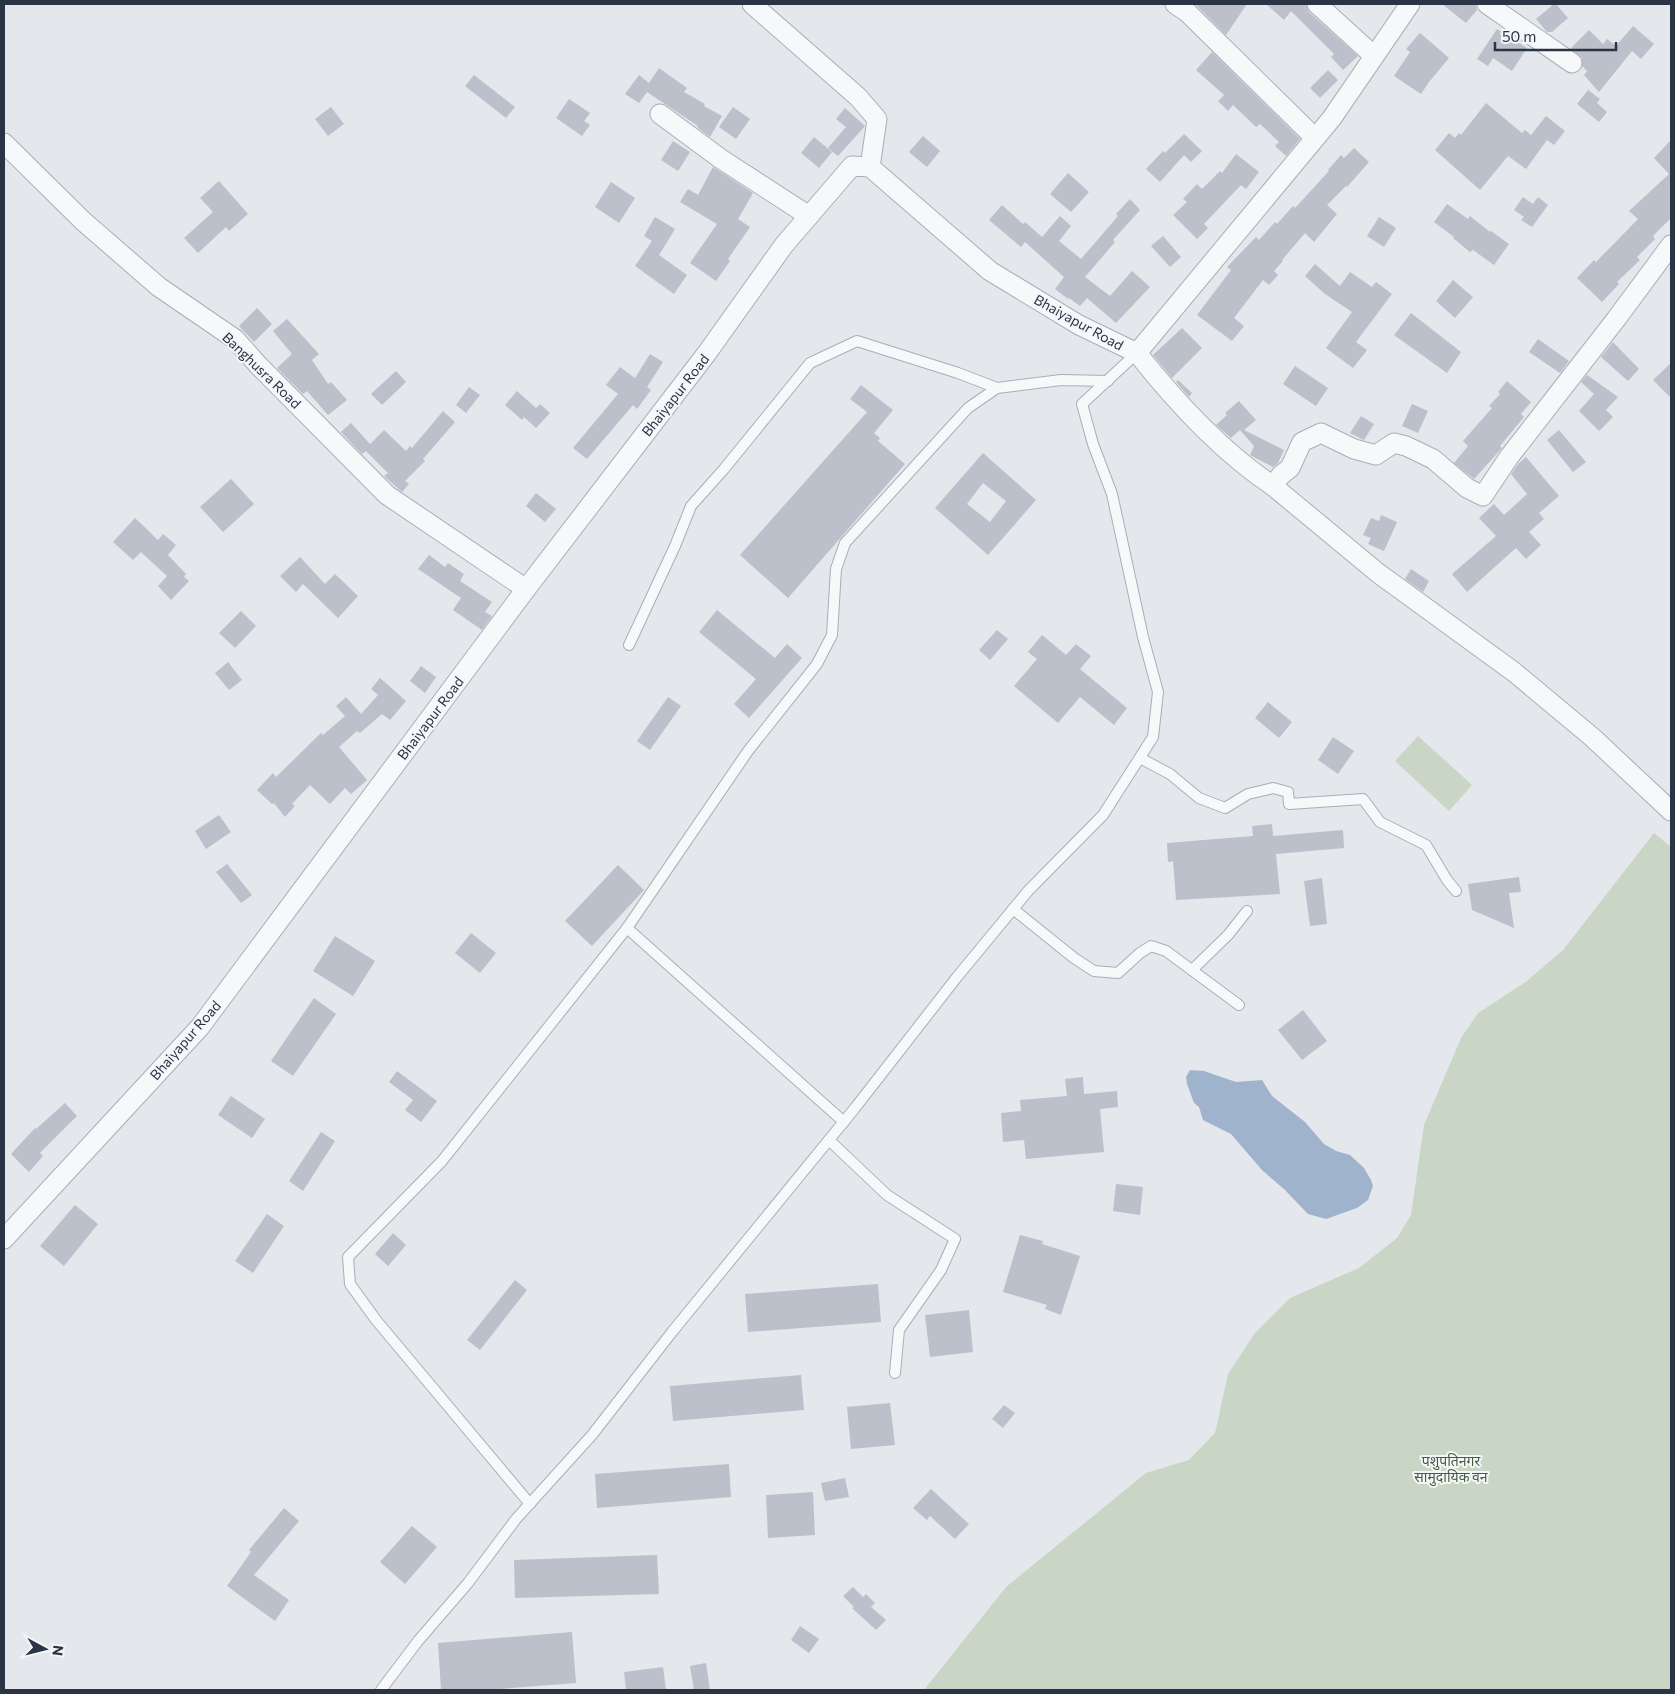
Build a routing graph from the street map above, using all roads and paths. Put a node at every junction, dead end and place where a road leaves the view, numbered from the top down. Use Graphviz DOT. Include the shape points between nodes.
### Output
graph roads {
  1 [pos="752,4"];
  2 [pos="1175,4"];
  3 [pos="1317,4"];
  4 [pos="1410,4"];
  5 [pos="1487,4"];
  6 [pos="1374,56"];
  7 [pos="1572,63"];
  8 [pos="660,114"];
  9 [pos="1315,138"];
  10 [pos="4,143"];
  11 [pos="870,167"];
  12 [pos="809,216"];
  13 [pos="1671,246"];
  14 [pos="1137,353"];
  15 [pos="1108,381"];
  16 [pos="997,388"];
  17 [pos="1274,486"];
  18 [pos="526,589"];
  19 [pos="629,645"];
  20 [pos="1140,758"];
  21 [pos="1671,811"];
  22 [pos="1456,891"];
  23 [pos="1013,909"];
  24 [pos="1247,911"];
  25 [pos="627,928"];
  26 [pos="1192,970"];
  27 [pos="1238,1005"];
  28 [pos="844,1122"];
  29 [pos="829,1140"];
  30 [pos="4,1239"];
  31 [pos="895,1373"];
  32 [pos="530,1504"];
  33 [pos="381,1690"];
  1 -- 11 [label="street" via="858,96 877,119"];
  2 -- 9 [label="street" via="1187,12"];
  3 -- 6 [label="street"];
  4 -- 6 [label="street, Bhaiyapur Road"];
  5 -- 7 [label="street"];
  6 -- 9 [label="street, Bhaiyapur Road"];
  8 -- 12 [label="street" via="721,159"];
  9 -- 14 [label="street, Bhaiyapur Road"];
  10 -- 18 [label="street, Banghusra Road" via="83,221 158,287 235,339 387,494"];
  11 -- 12 [label="street, Bhaiyapur Road" via="852,166"];
  11 -- 14 [label="street, Bhaiyapur Road" via="990,271 1079,325"];
  12 -- 18 [label="street, Bhaiyapur Road"];
  13 -- 17 [label="street" via="1509,457 1483,496 1467,488 1433,459 1406,446 1394,444 1376,455 1354,449 1321,433 1302,442 1290,468 1280,475"];
  14 -- 15 [label="lane"];
  14 -- 17 [label="street" via="1229,452"];
  15 -- 16 [label="lane" via="1061,380"];
  15 -- 20 [label="lane" via="1082,404 1112,494 1142,637 1158,692 1152,737"];
  16 -- 19 [label="lane" via="857,341 810,363 691,506"];
  16 -- 25 [label="lane" via="968,408 846,543 836,570 832,635 816,664 748,751"];
  17 -- 21 [label="street" via="1378,573 1514,672 1592,737"];
  18 -- 30 [label="street, Bhaiyapur Road" via="200,1027"];
  20 -- 22 [label="lane" via="1170,774 1199,798 1225,808 1248,794 1272,788 1288,792 1290,804 1363,799 1380,822 1426,846"];
  20 -- 23 [label="lane" via="1103,814"];
  23 -- 26 [label="lane" via="1094,971 1118,973 1151,946 1166,950"];
  23 -- 28 [label="lane"];
  24 -- 26 [label="lane"];
  25 -- 28 [label="lane"];
  25 -- 32 [label="lane" via="442,1161 348,1257 350,1284 370,1313"];
  26 -- 27 [label="lane"];
  28 -- 29 [label="lane"];
  29 -- 31 [label="lane" via="887,1195 955,1239 941,1270 899,1330"];
  29 -- 32 [label="lane" via="592,1435"];
  32 -- 33 [label="lane"];
}
